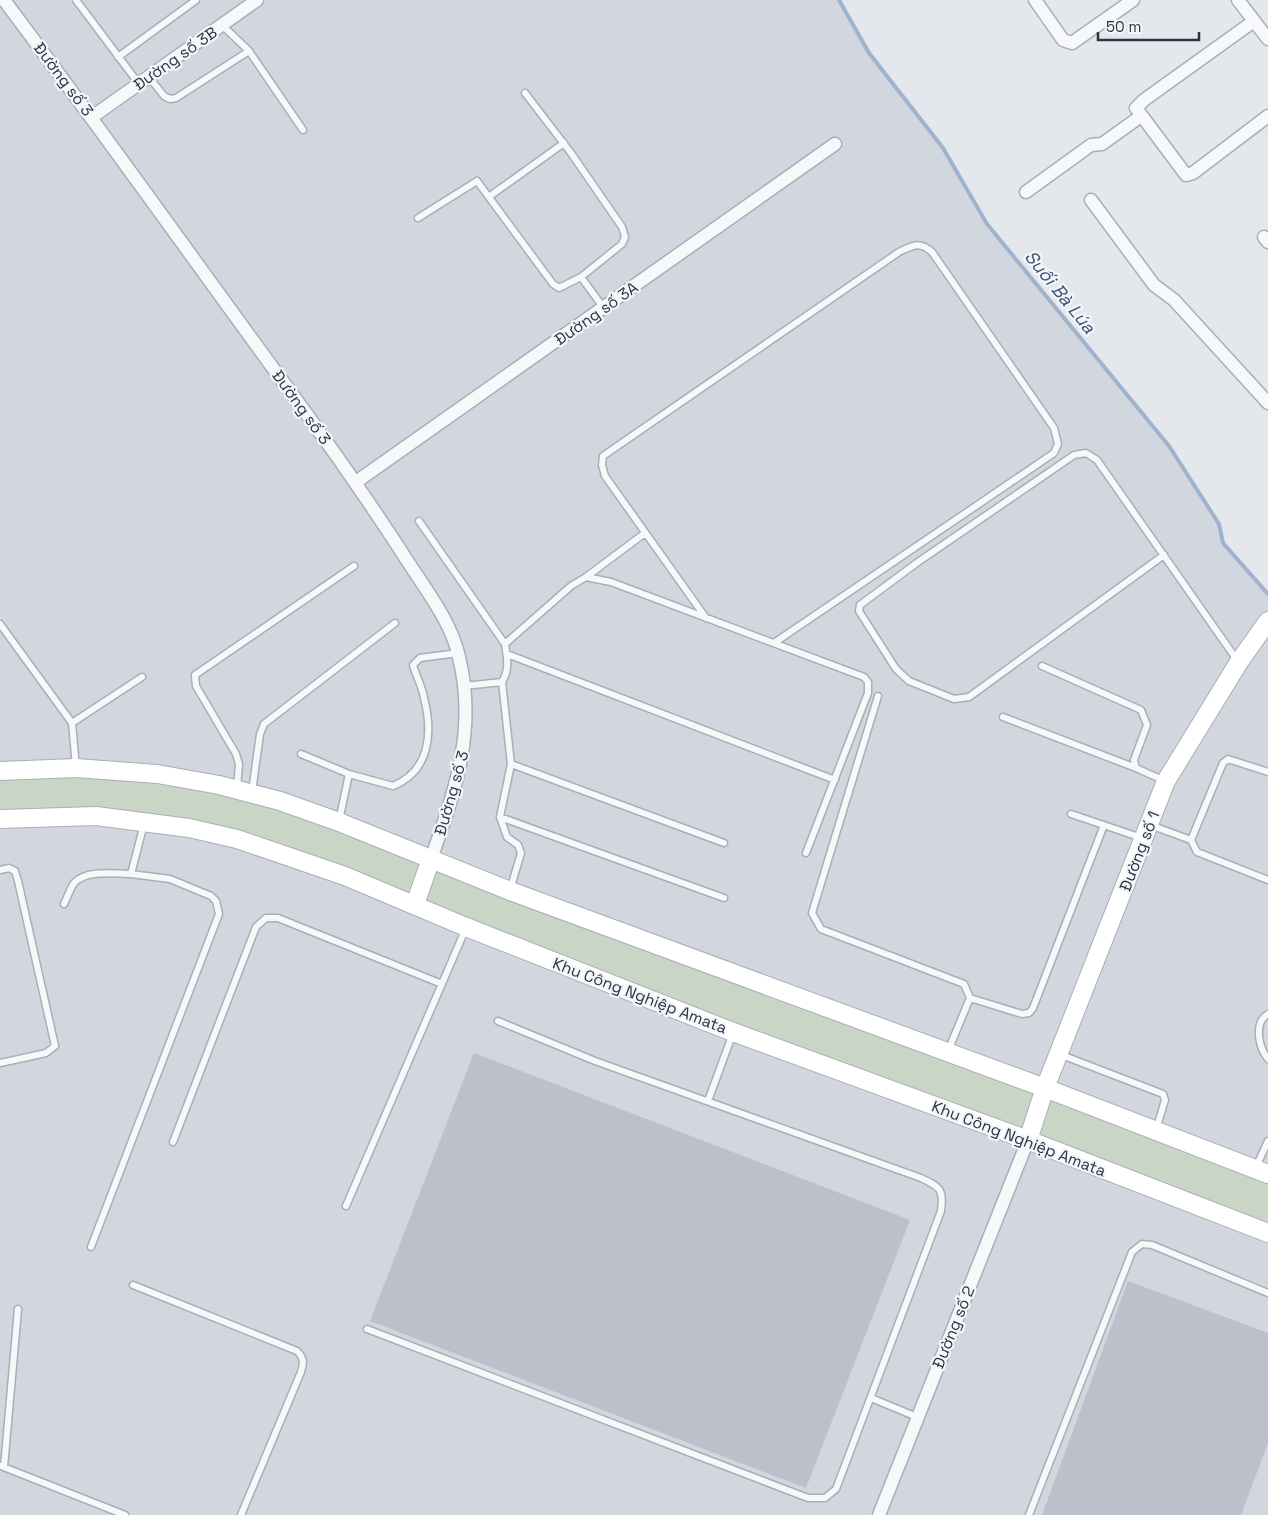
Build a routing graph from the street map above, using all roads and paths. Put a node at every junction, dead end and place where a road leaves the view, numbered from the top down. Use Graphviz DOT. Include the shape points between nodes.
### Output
graph roads {
  1 [pos="4,0"];
  2 [pos="76,0"];
  3 [pos="196,0"];
  4 [pos="258,0"];
  5 [pos="1035,0"];
  6 [pos="1133,0"];
  7 [pos="1238,0"];
  8 [pos="1254,21"];
  9 [pos="222,25"];
  10 [pos="1268,39"];
  11 [pos="249,51"];
  12 [pos="118,57"];
  13 [pos="144,80"];
  14 [pos="525,93"];
  15 [pos="1141,116"];
  16 [pos="1268,116"];
  17 [pos="92,117"];
  18 [pos="304,130"];
  19 [pos="564,143"];
  20 [pos="835,144"];
  21 [pos="1026,192"];
  22 [pos="490,196"];
  23 [pos="1090,200"];
  24 [pos="418,218"];
  25 [pos="581,278"];
  26 [pos="603,307"];
  27 [pos="1268,403"];
  28 [pos="356,482"];
  29 [pos="419,521"];
  30 [pos="645,533"];
  31 [pos="1164,555"];
  32 [pos="354,566"];
  33 [pos="586,577"];
  34 [pos="706,618"];
  35 [pos="395,623"];
  36 [pos="0,624"];
  37 [pos="1266,625"];
  38 [pos="774,643"];
  39 [pos="505,644"];
  40 [pos="458,653"];
  41 [pos="506,654"];
  42 [pos="1239,662"];
  43 [pos="1042,666"];
  44 [pos="142,677"];
  45 [pos="502,682"];
  46 [pos="464,686"];
  47 [pos="878,696"];
  48 [pos="1003,717"];
  49 [pos="72,723"];
  50 [pos="301,754"];
  51 [pos="511,764"];
  52 [pos="76,768"];
  53 [pos="1136,768"];
  54 [pos="0,771"];
  55 [pos="1268,772"];
  56 [pos="350,774"];
  57 [pos="834,780"];
  58 [pos="1166,781"];
  59 [pos="244,791"];
  60 [pos="1070,814"];
  61 [pos="500,817"];
  62 [pos="0,819"];
  63 [pos="144,822"];
  64 [pos="339,822"];
  65 [pos="1104,825"];
  66 [pos="1146,832"];
  67 [pos="1191,840"];
  68 [pos="724,843"];
  69 [pos="806,854"];
  70 [pos="431,859"];
  71 [pos="0,870"];
  72 [pos="131,874"];
  73 [pos="1268,880"];
  74 [pos="510,891"];
  75 [pos="724,898"];
  76 [pos="64,904"];
  77 [pos="415,904"];
  78 [pos="466,927"];
  79 [pos="442,984"];
  80 [pos="970,998"];
  81 [pos="1268,1014"];
  82 [pos="498,1021"];
  83 [pos="733,1032"];
  84 [pos="947,1052"];
  85 [pos="1058,1054"];
  86 [pos="1268,1060"];
  87 [pos="0,1063"];
  88 [pos="1045,1088"];
  89 [pos="708,1101"];
  90 [pos="1156,1132"];
  91 [pos="1028,1140"];
  92 [pos="1268,1141"];
  93 [pos="173,1142"];
  94 [pos="1262,1172"];
  95 [pos="346,1206"];
  96 [pos="1268,1233"];
  97 [pos="91,1247"];
  98 [pos="133,1285"];
  99 [pos="1268,1293"];
  100 [pos="18,1310"];
  101 [pos="367,1329"];
  102 [pos="871,1398"];
  103 [pos="917,1417"];
  104 [pos="2,1466"];
  105 [pos="126,1515"];
  106 [pos="242,1515"];
  107 [pos="879,1515"];
  108 [pos="1029,1515"];
  1 -- 17 [label="street, Đường số 3"];
  2 -- 12 [label="lane"];
  3 -- 12 [label="lane"];
  4 -- 9 [label="street, Đường số 3B"];
  5 -- 6 [label="street" via="1063,40 1072,43"];
  7 -- 8 [label="street"];
  8 -- 10 [label="street"];
  8 -- 15 [label="street" via="1137,105 1136,110"];
  9 -- 11 [label="lane"];
  9 -- 13 [label="street, Đường số 3B"];
  11 -- 13 [label="lane" via="176,98 164,96"];
  11 -- 18 [label="lane"];
  12 -- 13 [label="lane"];
  13 -- 17 [label="street, Đường số 3B"];
  14 -- 19 [label="lane"];
  15 -- 16 [label="street" via="1186,175"];
  15 -- 21 [label="street" via="1102,144 1091,146"];
  17 -- 28 [label="street, Đường số 3"];
  19 -- 22 [label="lane"];
  19 -- 25 [label="lane" via="622,227 625,237 622,244"];
  20 -- 26 [label="street, Đường số 3A"];
  22 -- 24 [label="lane" via="477,181"];
  22 -- 25 [label="lane" via="553,284 559,288"];
  23 -- 27 [label="street" via="1154,285 1174,300"];
  25 -- 26 [label="lane"];
  26 -- 28 [label="street, Đường số 3A"];
  28 -- 40 [label="street, Đường số 3" via="437,607"];
  29 -- 39 [label="lane"];
  30 -- 33 [label="lane"];
  30 -- 34 [label="lane"];
  30 -- 38 [label="lane" via="605,476 603,456 899,252 916,244 925,246 1054,428 1058,444 1054,453"];
  31 -- 31 [label="lane" via="969,697 954,699 909,681 896,669 859,611 860,605 918,562 1074,455 1086,453 1097,460"];
  31 -- 42 [label="lane"];
  32 -- 59 [label="lane" via="195,675 196,686 236,754"];
  33 -- 34 [label="lane" via="610,582"];
  33 -- 39 [label="lane" via="570,586"];
  34 -- 38 [label="lane"];
  35 -- 59 [label="lane" via="264,724"];
  36 -- 49 [label="lane"];
  37 -- 42 [label="street, Đường số 1"];
  38 -- 57 [label="lane" via="864,677 868,682 868,692"];
  39 -- 41 [label="lane"];
  40 -- 46 [label="street, Đường số 3"];
  40 -- 56 [label="lane" via="420,658 413,665 424,697 429,730 424,759 412,775 393,786"];
  41 -- 45 [label="lane" via="507,675"];
  41 -- 57 [label="lane"];
  42 -- 58 [label="street, Đường số 1"];
  43 -- 53 [label="lane" via="1141,710 1148,724 1134,760"];
  44 -- 49 [label="lane"];
  45 -- 46 [label="lane"];
  45 -- 51 [label="lane"];
  46 -- 70 [label="street, Đường số 3" via="466,722 461,770"];
  47 -- 80 [label="lane" via="813,918 820,930 964,984"];
  48 -- 53 [label="lane"];
  49 -- 52 [label="lane"];
  50 -- 56 [label="lane"];
  51 -- 61 [label="lane"];
  51 -- 68 [label="lane"];
  52 -- 54 [label="street"];
  52 -- 59 [label="street" via="158,774"];
  53 -- 58 [label="lane"];
  55 -- 67 [label="lane" via="1236,760 1228,759 1223,763"];
  56 -- 64 [label="lane"];
  57 -- 69 [label="lane"];
  58 -- 66 [label="street, Đường số 1"];
  59 -- 64 [label="street"];
  60 -- 65 [label="lane"];
  61 -- 74 [label="lane" via="505,832 521,853"];
  61 -- 75 [label="lane"];
  62 -- 63 [label="street, Khu Công Nghiệp Amata" via="96,816"];
  63 -- 72 [label="lane"];
  63 -- 77 [label="street, Khu Công Nghiệp Amata" via="237,839"];
  64 -- 70 [label="street"];
  65 -- 66 [label="lane"];
  65 -- 80 [label="lane" via="1033,1008 1022,1014"];
  66 -- 67 [label="lane"];
  66 -- 85 [label="street, Đường số 1"];
  67 -- 73 [label="lane" via="1197,852"];
  70 -- 74 [label="street"];
  70 -- 77 [label="street"];
  71 -- 87 [label="lane" via="9,868 15,871 55,1046 46,1053"];
  72 -- 76 [label="lane" via="83,877 74,883"];
  72 -- 97 [label="lane" via="170,879 211,896 220,914"];
  74 -- 84 [label="street"];
  77 -- 78 [label="street, Khu Công Nghiệp Amata"];
  78 -- 79 [label="lane"];
  78 -- 83 [label="street, Khu Công Nghiệp Amata"];
  79 -- 93 [label="lane" via="278,918 266,918 256,927"];
  79 -- 95 [label="lane"];
  80 -- 84 [label="lane"];
  81 -- 86 [label="lane" via="1262,1020 1259,1032 1260,1044"];
  82 -- 89 [label="lane" via="595,1061"];
  83 -- 89 [label="lane"];
  83 -- 91 [label="street, Khu Công Nghiệp Amata"];
  84 -- 88 [label="street"];
  85 -- 88 [label="street, Đường số 1"];
  85 -- 90 [label="lane" via="1163,1094 1165,1100"];
  88 -- 90 [label="street"];
  88 -- 91 [label="street, Đường số 1"];
  89 -- 102 [label="lane" via="938,1186 943,1196 940,1211"];
  90 -- 94 [label="street"];
  91 -- 96 [label="street, Khu Công Nghiệp Amata"];
  91 -- 103 [label="street, Đường số 2"];
  92 -- 94 [label="lane"];
  98 -- 106 [label="lane" via="297,1351 304,1360"];
  99 -- 108 [label="lane" via="1152,1245 1142,1244 1132,1252"];
  100 -- 104 [label="lane"];
  101 -- 102 [label="lane" via="808,1498 825,1498 836,1489"];
  102 -- 103 [label="lane"];
  103 -- 107 [label="street, Đường số 2"];
  104 -- 105 [label="lane"];
}
